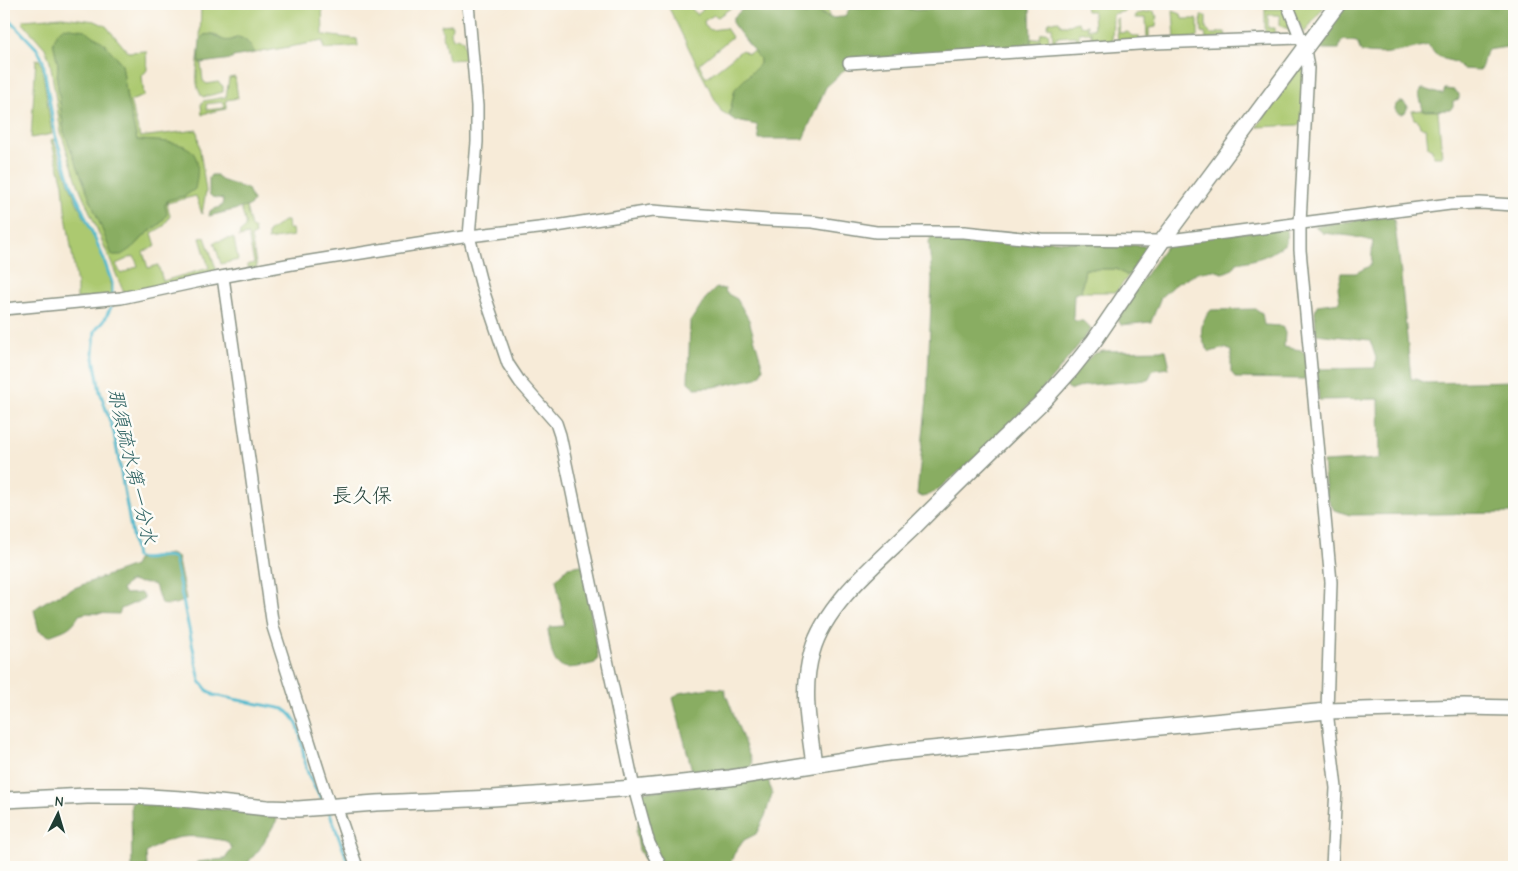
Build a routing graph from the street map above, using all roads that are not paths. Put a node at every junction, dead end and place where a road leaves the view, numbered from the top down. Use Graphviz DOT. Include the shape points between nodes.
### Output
graph roads {
  1 [pos="468,4"];
  2 [pos="1287,4"];
  3 [pos="1338,4"];
  4 [pos="1302,44"];
  5 [pos="848,64"];
  6 [pos="1514,205"];
  7 [pos="1300,223"];
  8 [pos="469,236"];
  9 [pos="1162,241"];
  10 [pos="223,277"];
  11 [pos="4,309"];
  12 [pos="1514,708"];
  13 [pos="1327,711"];
  14 [pos="814,764"];
  15 [pos="634,788"];
  16 [pos="4,800"];
  17 [pos="333,807"];
  18 [pos="357,867"];
  19 [pos="661,867"];
  20 [pos="1332,867"];
  1 -- 8 [label="street" via="477,106"];
  2 -- 4 [label="street"];
  3 -- 4 [label="street"];
  4 -- 5 [label="street" via="1145,44"];
  4 -- 7 [label="street" via="1308,68"];
  4 -- 9 [label="street"];
  6 -- 7 [label="street" via="1450,204"];
  7 -- 9 [label="street"];
  7 -- 13 [label="street" via="1331,582"];
  8 -- 9 [label="street" via="652,211 813,222 876,232 964,232 1042,240"];
  8 -- 10 [label="street"];
  8 -- 15 [label="street" via="508,364 556,423 560,435"];
  9 -- 14 [label="street" via="1070,371 852,587 820,630 806,679 806,706"];
  10 -- 11 [label="street" via="120,298"];
  10 -- 17 [label="street" via="273,627"];
  12 -- 13 [label="street"];
  13 -- 14 [label="street" via="937,748"];
  13 -- 20 [label="street" via="1336,788"];
  14 -- 15 [label="street" via="730,778"];
  15 -- 17 [label="street"];
  15 -- 19 [label="street" via="649,843"];
  16 -- 17 [label="street" via="133,796 267,808"];
  17 -- 18 [label="street"];
}
